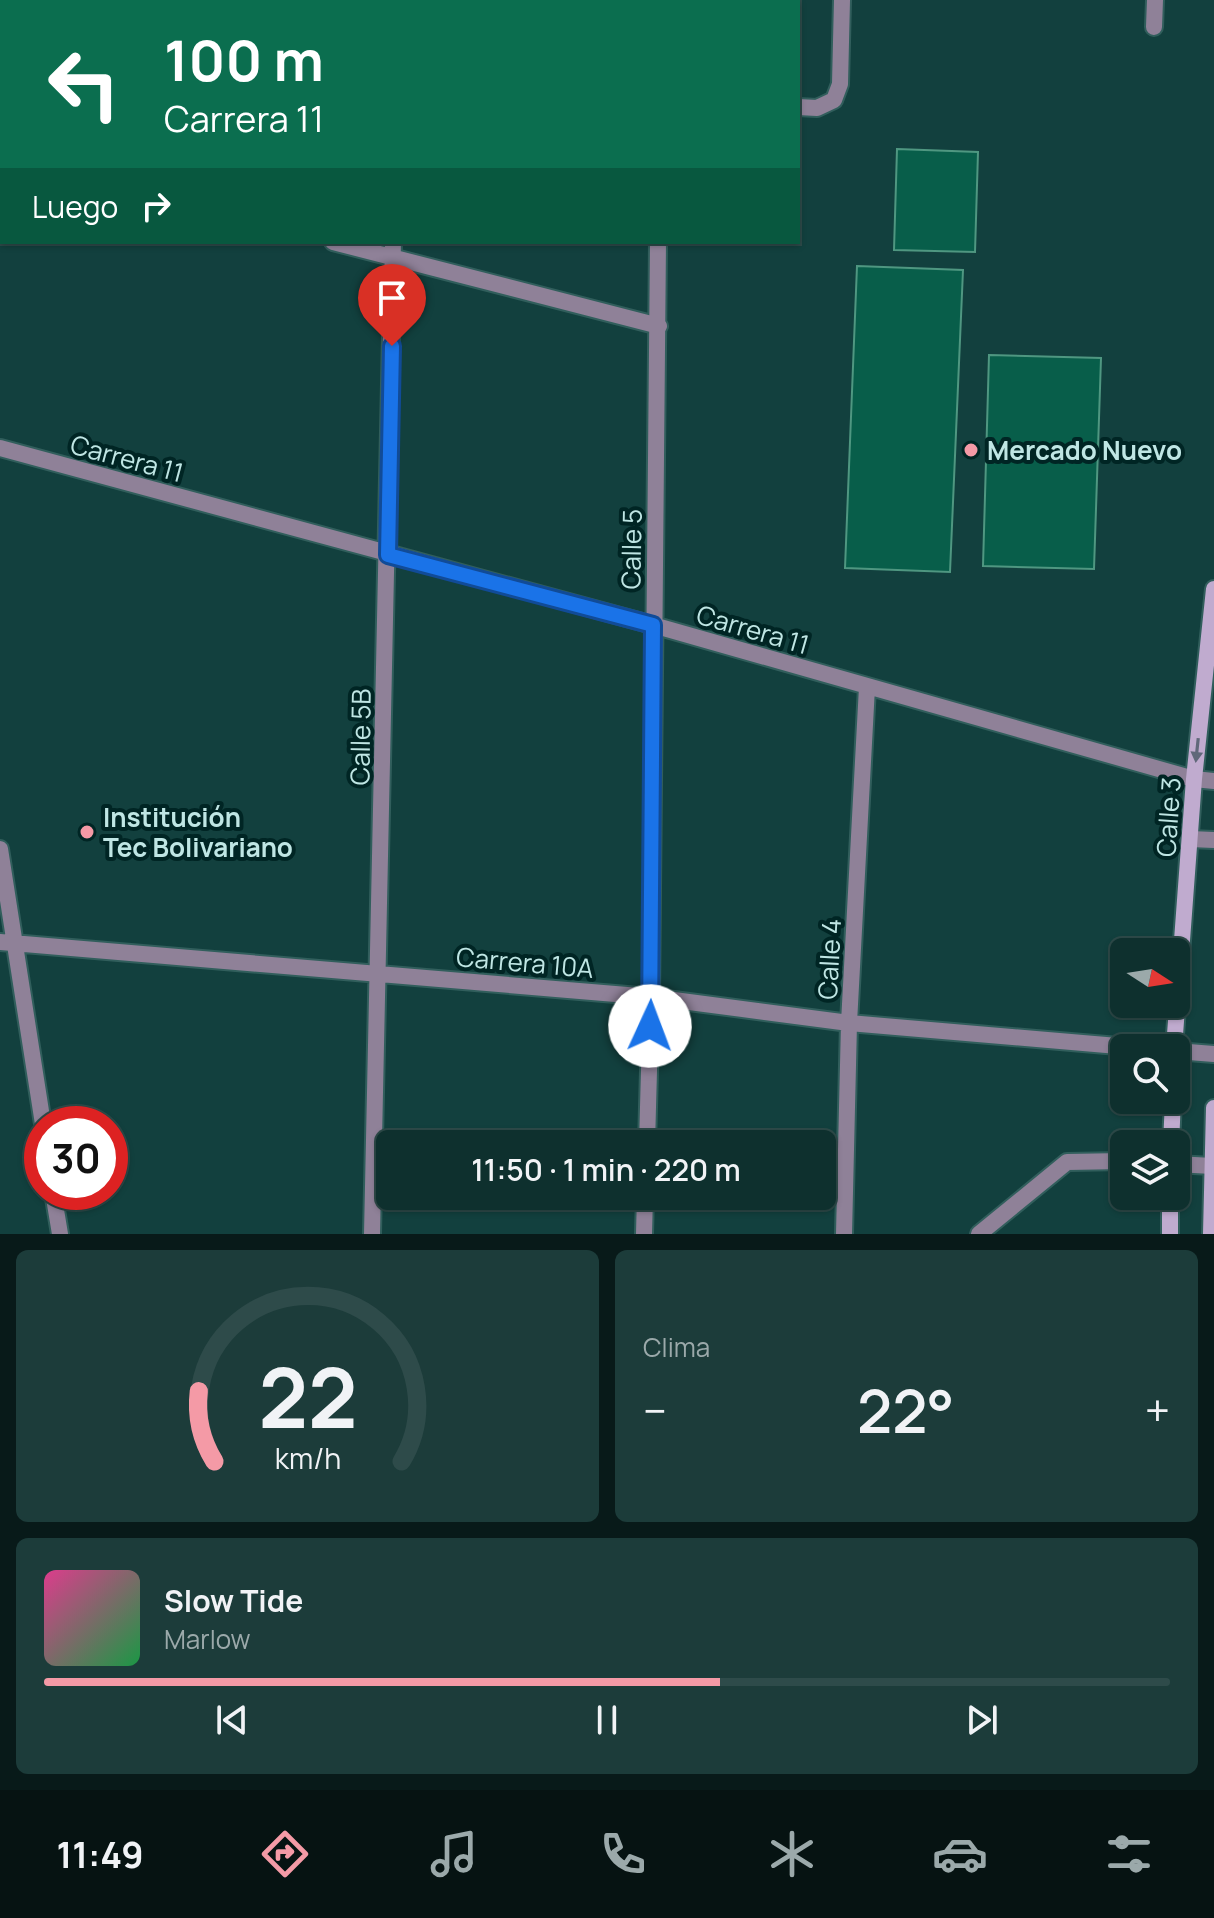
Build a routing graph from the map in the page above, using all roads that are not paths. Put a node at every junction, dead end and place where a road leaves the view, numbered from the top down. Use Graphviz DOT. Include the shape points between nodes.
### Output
graph roads {
  1 [pos="842,0"];
  2 [pos="1155,0"];
  3 [pos="1154,27"];
  4 [pos="800,107"];
  5 [pos="350,244"];
  6 [pos="658,244"];
  7 [pos="394,249"];
  8 [pos="659,326"];
  9 [pos="0,448"];
  10 [pos="388,555"];
  11 [pos="1214,589"];
  12 [pos="653,625"];
  13 [pos="867,687"];
  14 [pos="1194,779"];
  15 [pos="1214,781"];
  16 [pos="1190,839"];
  17 [pos="1214,840"];
  18 [pos="0,849"];
  19 [pos="8,943"];
  20 [pos="378,975"];
  21 [pos="651,997"];
  22 [pos="849,1023"];
  23 [pos="1176,1034"];
  24 [pos="1110,1045"];
  25 [pos="1190,1052"];
  26 [pos="1214,1054"];
  27 [pos="40,1106"];
  28 [pos="1214,1108"];
  29 [pos="647,1130"];
  30 [pos="1110,1161"];
  31 [pos="1190,1165"];
  32 [pos="1212,1166"];
  33 [pos="56,1210"];
  34 [pos="645,1210"];
  35 [pos="1170,1210"];
  36 [pos="60,1234"];
  37 [pos="372,1234"];
  38 [pos="644,1234"];
  39 [pos="844,1234"];
  40 [pos="979,1234"];
  41 [pos="1170,1234"];
  42 [pos="1211,1234"];
  1 -- 4 [label="street" via="840,84 834,100 817,108"];
  2 -- 3 [label="street"];
  5 -- 7 [label="street"];
  6 -- 8 [label="street, Calle 5"];
  7 -- 8 [label="street"];
  7 -- 10 [label="street, Calle 5B"];
  8 -- 12 [label="street, Calle 5"];
  9 -- 10 [label="street, Carrera 11"];
  10 -- 12 [label="street, Carrera 11"];
  10 -- 20 [label="street, Calle 5B"];
  11 -- 14 [label="main road, Calle 3, one-way"];
  12 -- 13 [label="street, Carrera 11"];
  12 -- 21 [label="street, Calle 5"];
  13 -- 14 [label="street, Carrera 11"];
  13 -- 22 [label="street, Calle 4"];
  14 -- 15 [label="street, Carrera 11"];
  14 -- 16 [label="main road, Calle 3"];
  16 -- 17 [label="street"];
  16 -- 23 [label="main road, Calle 3"];
  18 -- 19 [label="street"];
  19 -- 20 [label="street, Carrera 10A"];
  19 -- 27 [label="street"];
  20 -- 21 [label="street, Carrera 10A"];
  20 -- 37 [label="street, Calle 5B"];
  21 -- 22 [label="street, Carrera 10A"];
  21 -- 29 [label="street, Calle 5"];
  22 -- 24 [label="street, Carrera 10A"];
  22 -- 39 [label="street, Calle 4"];
  25 -- 26 [label="street"];
  28 -- 32 [label="main road"];
  30 -- 40 [label="street" via="1067,1162"];
  31 -- 32 [label="street"];
  32 -- 42 [label="main road"];
  33 -- 36 [label="street"];
  34 -- 38 [label="street"];
  35 -- 41 [label="main road"];
}
